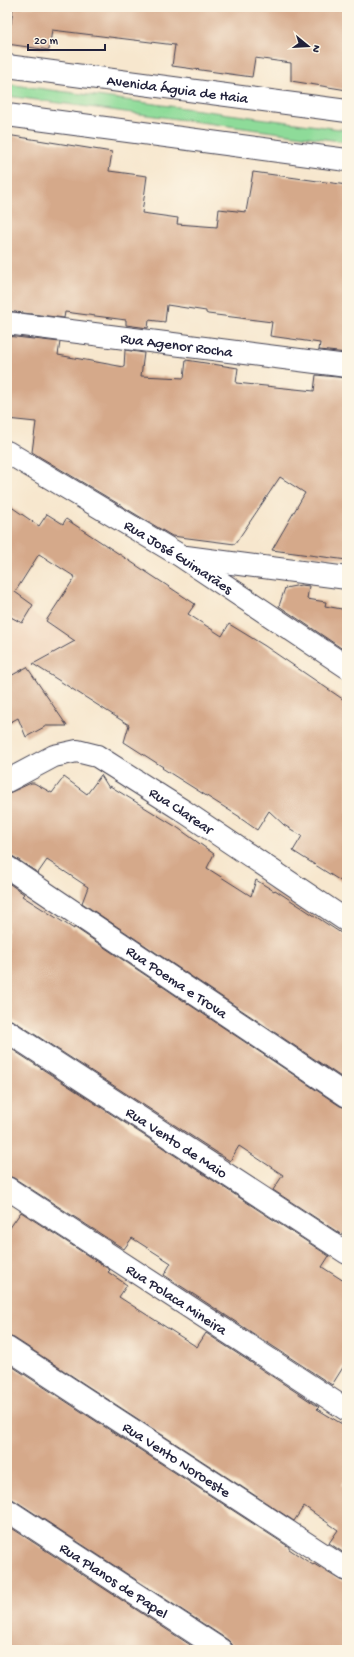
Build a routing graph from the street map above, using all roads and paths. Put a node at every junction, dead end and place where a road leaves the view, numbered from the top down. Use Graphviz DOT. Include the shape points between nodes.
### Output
graph roads {
  1 [pos="7,66"];
  2 [pos="347,112"];
  3 [pos="7,115"];
  4 [pos="347,160"];
  5 [pos="7,323"];
  6 [pos="347,366"];
  7 [pos="7,452"];
  8 [pos="181,556"];
  9 [pos="347,578"];
  10 [pos="347,667"];
  11 [pos="7,781"];
  12 [pos="7,867"];
  13 [pos="347,921"];
  14 [pos="7,1031"];
  15 [pos="347,1096"];
  16 [pos="7,1188"];
  17 [pos="347,1253"];
  18 [pos="7,1348"];
  19 [pos="347,1410"];
  20 [pos="7,1510"];
  21 [pos="347,1570"];
  22 [pos="221,1650"];
  1 -- 2 [label="street, Avenida Águia de Haia"];
  3 -- 4 [label="street"];
  5 -- 6 [label="street, Rua Agenor Rocha"];
  7 -- 8 [label="street, Rua José Guimarães"];
  8 -- 9 [label="street"];
  8 -- 10 [label="street, Rua José Guimarães"];
  11 -- 13 [label="street, Rua Clarear" via="54,756 77,751 97,756"];
  12 -- 15 [label="street, Rua Poema e Trova"];
  14 -- 17 [label="street, Rua Vento de Maio"];
  16 -- 19 [label="street, Rua Polaca Mineira"];
  18 -- 21 [label="street, Rua Vento Noroeste"];
  20 -- 22 [label="street, Rua Planos de Papel"];
}
